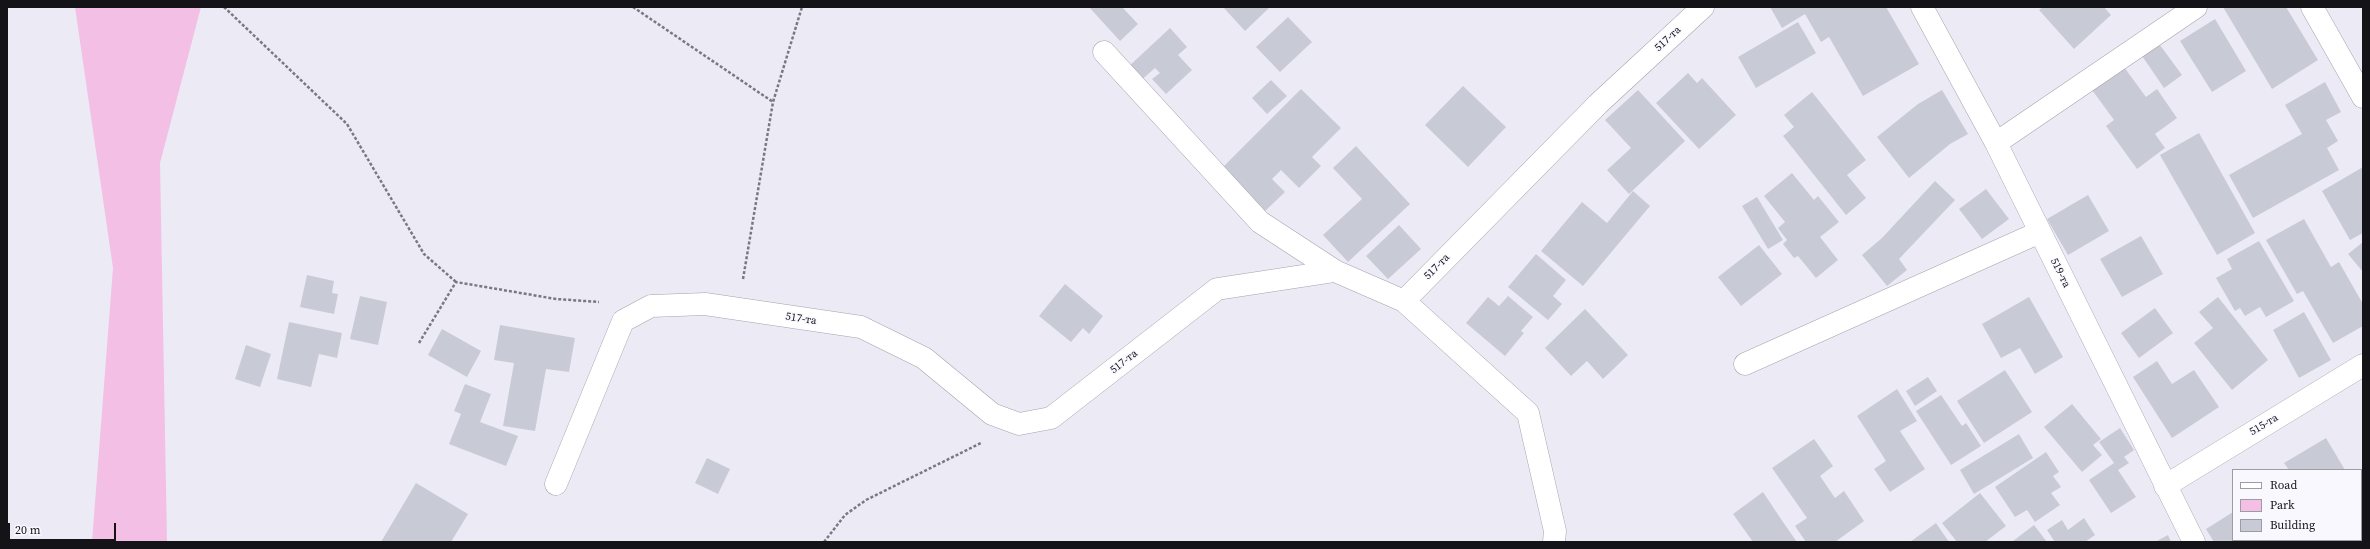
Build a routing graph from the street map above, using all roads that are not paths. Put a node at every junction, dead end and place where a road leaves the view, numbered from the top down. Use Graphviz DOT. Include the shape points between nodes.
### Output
graph roads {
  1 [pos="1703,7"];
  2 [pos="1922,7"];
  3 [pos="2196,7"];
  4 [pos="2312,7"];
  5 [pos="1104,52"];
  6 [pos="2363,98"];
  7 [pos="1996,143"];
  8 [pos="2040,232"];
  9 [pos="1335,271"];
  10 [pos="1404,301"];
  11 [pos="1745,364"];
  12 [pos="2363,365"];
  13 [pos="556,484"];
  14 [pos="2165,486"];
  15 [pos="1554,542"];
  16 [pos="2194,542"];
  1 -- 10 [label="street, 517-та" via="1598,104"];
  2 -- 7 [label="street, 519-та"];
  3 -- 7 [label="street"];
  4 -- 6 [label="street"];
  5 -- 9 [label="street" via="1260,222"];
  7 -- 8 [label="street, 519-та"];
  8 -- 11 [label="street"];
  8 -- 14 [label="street, 519-та"];
  9 -- 10 [label="street"];
  9 -- 13 [label="street, 517-та" via="1217,289 1051,418 1019,424 992,414 924,358 861,327 705,304 651,306 622,321"];
  10 -- 15 [label="street" via="1528,413 1555,531"];
  12 -- 14 [label="street, 515-та"];
  14 -- 16 [label="street, 519-та"];
}
